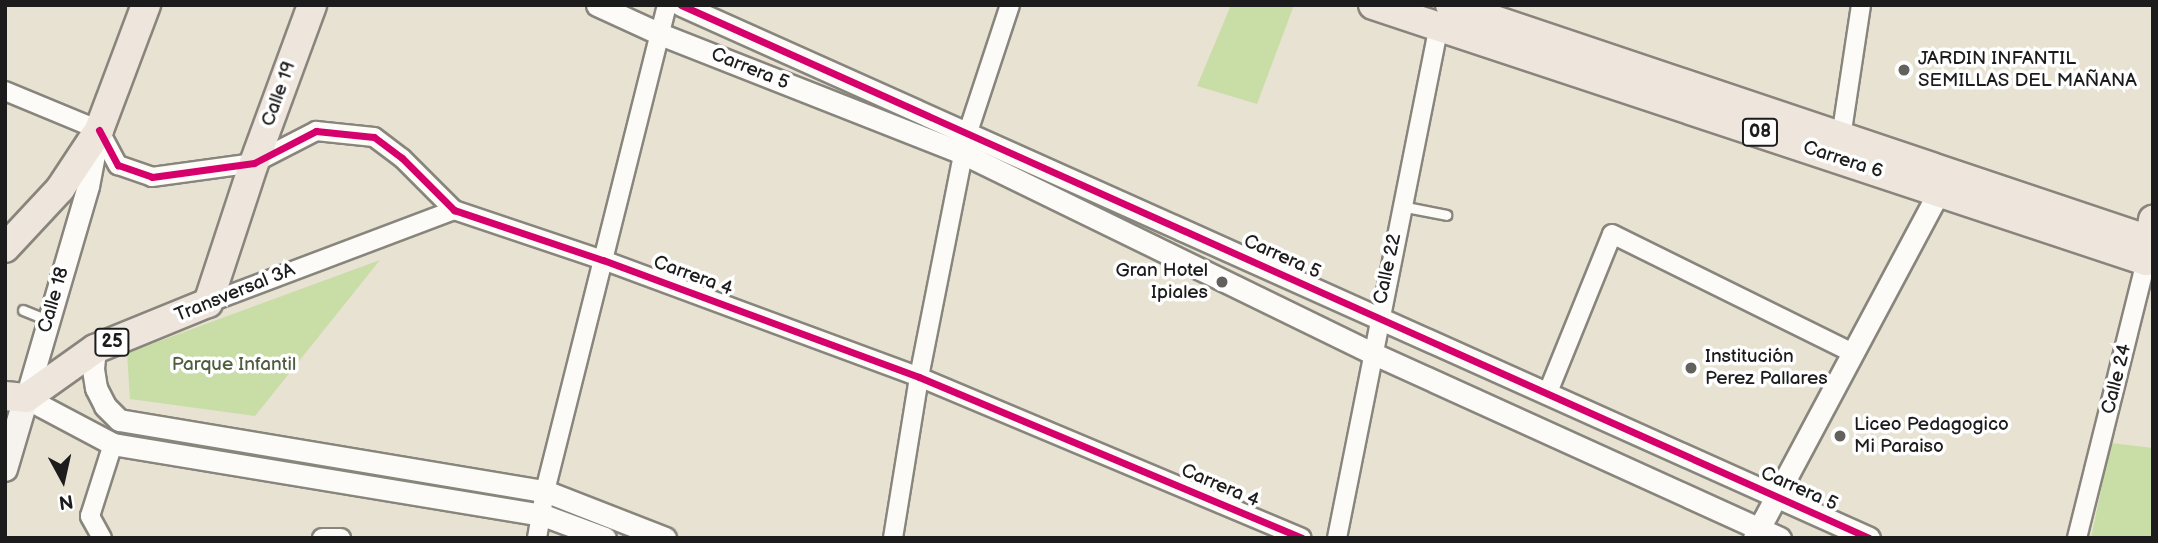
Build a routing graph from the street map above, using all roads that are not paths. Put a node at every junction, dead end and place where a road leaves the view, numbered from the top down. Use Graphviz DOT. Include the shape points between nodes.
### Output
graph roads {
  1 [pos="146,5"];
  2 [pos="312,5"];
  3 [pos="597,5"];
  4 [pos="667,5"];
  5 [pos="681,5"];
  6 [pos="1010,5"];
  7 [pos="1373,5"];
  8 [pos="1861,5"];
  9 [pos="1449,11"];
  10 [pos="660,34"];
  11 [pos="5,91"];
  12 [pos="99,130"];
  13 [pos="965,144"];
  14 [pos="1839,147"];
  15 [pos="254,163"];
  16 [pos="1945,182"];
  17 [pos="1411,208"];
  18 [pos="454,210"];
  19 [pos="1446,215"];
  20 [pos="2151,245"];
  21 [pos="5,248"];
  22 [pos="603,260"];
  23 [pos="208,303"];
  24 [pos="23,310"];
  25 [pos="1378,317"];
  26 [pos="48,320"];
  27 [pos="95,349"];
  28 [pos="1372,352"];
  29 [pos="1852,352"];
  30 [pos="919,377"];
  31 [pos="1548,392"];
  32 [pos="16,397"];
  33 [pos="119,420"];
  34 [pos="113,444"];
  35 [pos="259,444"];
  36 [pos="253,467"];
  37 [pos="5,469"];
  38 [pos="413,470"];
  39 [pos="545,491"];
  40 [pos="409,493"];
  41 [pos="1777,496"];
  42 [pos="543,515"];
  43 [pos="1757,533"];
  44 [pos="102,538"];
  45 [pos="322,538"];
  46 [pos="341,538"];
  47 [pos="537,538"];
  48 [pos="605,538"];
  49 [pos="665,538"];
  50 [pos="893,538"];
  51 [pos="1302,538"];
  52 [pos="1336,538"];
  53 [pos="1780,538"];
  54 [pos="1869,538"];
  55 [pos="2077,538"];
  1 -- 12 [label="main road, Calle 18"];
  2 -- 15 [label="main road, Calle 19"];
  3 -- 10 [label="street, Carrera 5"];
  4 -- 10 [label="street"];
  5 -- 13 [label="street, Carrera 5"];
  6 -- 13 [label="street"];
  7 -- 9 [label="main road, Carrera 6 / 08"];
  8 -- 14 [label="street"];
  9 -- 14 [label="main road, Carrera 6 / 08"];
  9 -- 25 [label="street, Calle 22"];
  10 -- 13 [label="street, Carrera 5"];
  10 -- 22 [label="street"];
  11 -- 12 [label="street"];
  12 -- 15 [label="street, Carrera 4" via="118,165 152,177"];
  12 -- 21 [label="main road, Calle 18" via="60,189"];
  12 -- 26 [label="street, Calle 18" via="88,186"];
  13 -- 25 [label="street, Carrera 5"];
  13 -- 28 [label="street, Carrera 5"];
  13 -- 30 [label="street"];
  14 -- 16 [label="main road, Carrera 6 / 08"];
  15 -- 18 [label="street, Carrera 4" via="316,131 374,136"];
  15 -- 23 [label="main road, Calle 19"];
  16 -- 20 [label="main road, Carrera 6 / 08"];
  16 -- 29 [label="street"];
  17 -- 19 [label="lane"];
  18 -- 22 [label="street, Carrera 4"];
  18 -- 23 [label="street, Transversal 3A"];
  20 -- 55 [label="street, Calle 24"];
  22 -- 30 [label="street, Carrera 4"];
  22 -- 39 [label="street"];
  23 -- 27 [label="main road, Transversal 3A / 25"];
  24 -- 26 [label="lane"];
  25 -- 28 [label="street, Calle 22"];
  25 -- 31 [label="street, Carrera 5"];
  26 -- 32 [label="street, Calle 18"];
  27 -- 32 [label="main road, Transversal 3A / 25"];
  27 -- 33 [label="street" via="96,388"];
  28 -- 43 [label="street, Carrera 5"];
  28 -- 52 [label="street, Calle 22"];
  29 -- 31 [label="street" via="1612,234"];
  29 -- 41 [label="street"];
  30 -- 50 [label="street"];
  30 -- 51 [label="street, Carrera 4"];
  31 -- 41 [label="street, Carrera 5"];
  32 -- 34 [label="street"];
  32 -- 37 [label="main road, Calle 18"];
  33 -- 34 [label="street"];
  33 -- 35 [label="street"];
  34 -- 36 [label="street"];
  34 -- 44 [label="street" via="90,516"];
  35 -- 36 [label="street"];
  35 -- 38 [label="street"];
  36 -- 40 [label="street"];
  38 -- 39 [label="street"];
  38 -- 40 [label="street"];
  39 -- 42 [label="street"];
  39 -- 49 [label="street"];
  40 -- 42 [label="street"];
  41 -- 43 [label="street"];
  41 -- 54 [label="street, Carrera 5"];
  42 -- 47 [label="street"];
  42 -- 48 [label="street"];
  43 -- 53 [label="street, Carrera 5"];
  45 -- 46 [label="street"];
}
